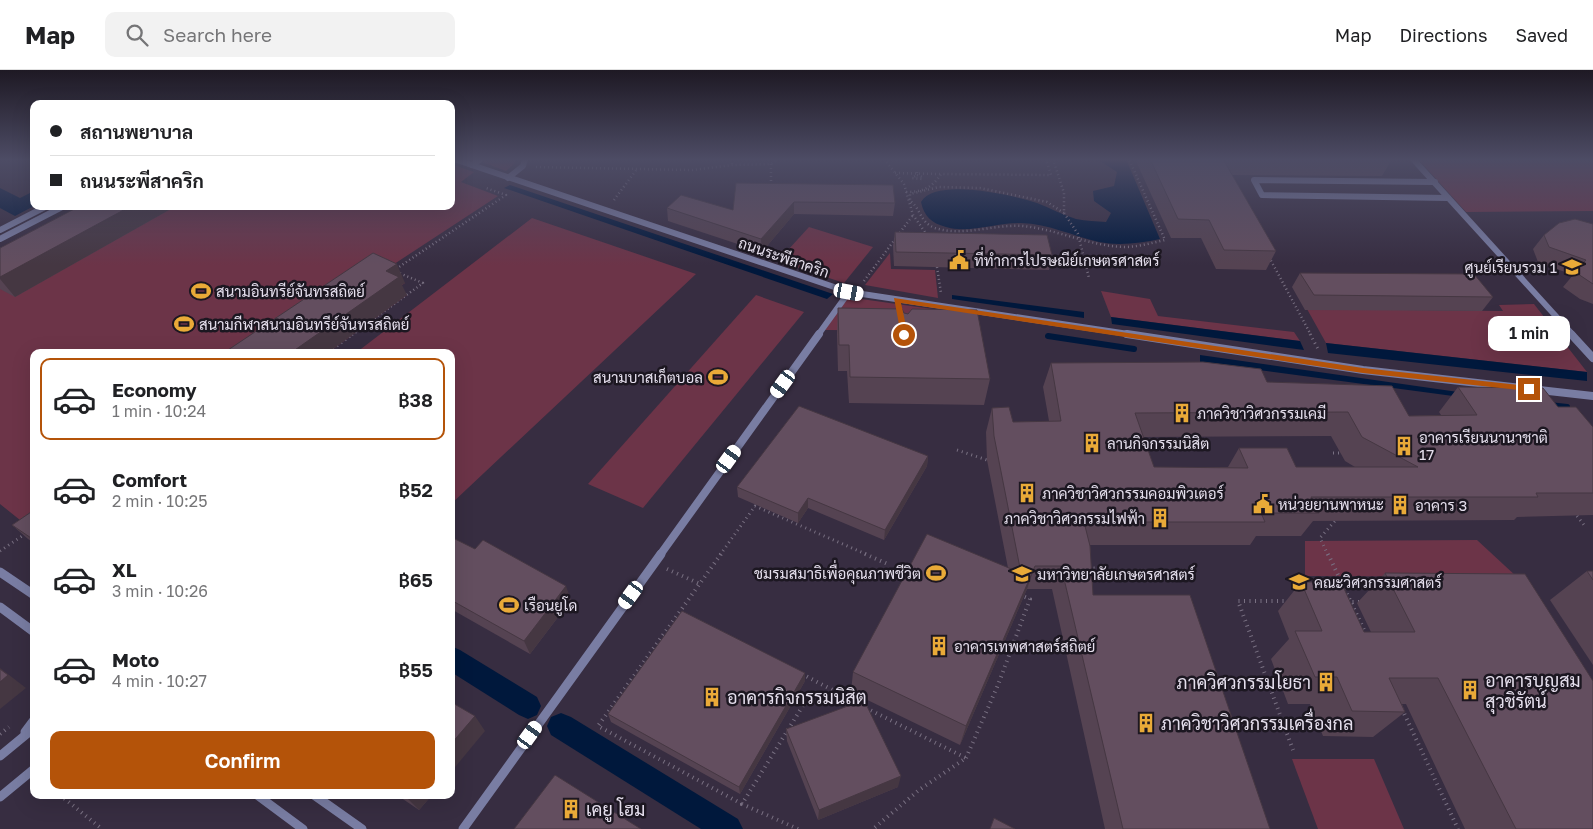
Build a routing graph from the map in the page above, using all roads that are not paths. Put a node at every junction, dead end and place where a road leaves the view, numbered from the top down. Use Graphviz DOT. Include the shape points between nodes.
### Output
graph roads {
  1 [pos="557,194"];
  2 [pos="1262,194"];
  3 [pos="1445,194"];
  4 [pos="1448,198"];
  5 [pos="39,210"];
  6 [pos="56,210"];
  7 [pos="1,229"];
  8 [pos="0,239"];
  9 [pos="849,292"];
  10 [pos="897,300"];
  11 [pos="899,309"];
  12 [pos="1593,358"];
  13 [pos="1593,396"];
  14 [pos="0,572"];
  15 [pos="30,592"];
  16 [pos="0,607"];
  17 [pos="30,629"];
  18 [pos="30,725"];
  19 [pos="30,731"];
  20 [pos="17,742"];
  21 [pos="0,756"];
  22 [pos="30,772"];
  23 [pos="0,797"];
  24 [pos="262,799"];
  25 [pos="320,799"];
  26 [pos="303,829"];
  27 [pos="362,829"];
  28 [pos="463,829"];
  1 -- 9 [label="lane, ถนนระพีสาคริก"];
  2 -- 4 [label="lane"];
  3 -- 4 [label="lane"];
  4 -- 12 [label="lane"];
  5 -- 7 [label="lane"];
  6 -- 8 [label="lane"];
  9 -- 10 [label="lane, ถนนระพีสาคริก"];
  9 -- 28 [label="lane"];
  10 -- 11 [label="lane"];
  10 -- 13 [label="lane, ถนนระพีสาคริก" via="1363,370"];
  14 -- 15 [label="lane"];
  16 -- 17 [label="lane"];
  18 -- 20 [label="lane"];
  19 -- 20 [label="lane"];
  20 -- 21 [label="lane"];
  22 -- 23 [label="lane"];
  24 -- 26 [label="lane"];
  25 -- 27 [label="lane"];
}
